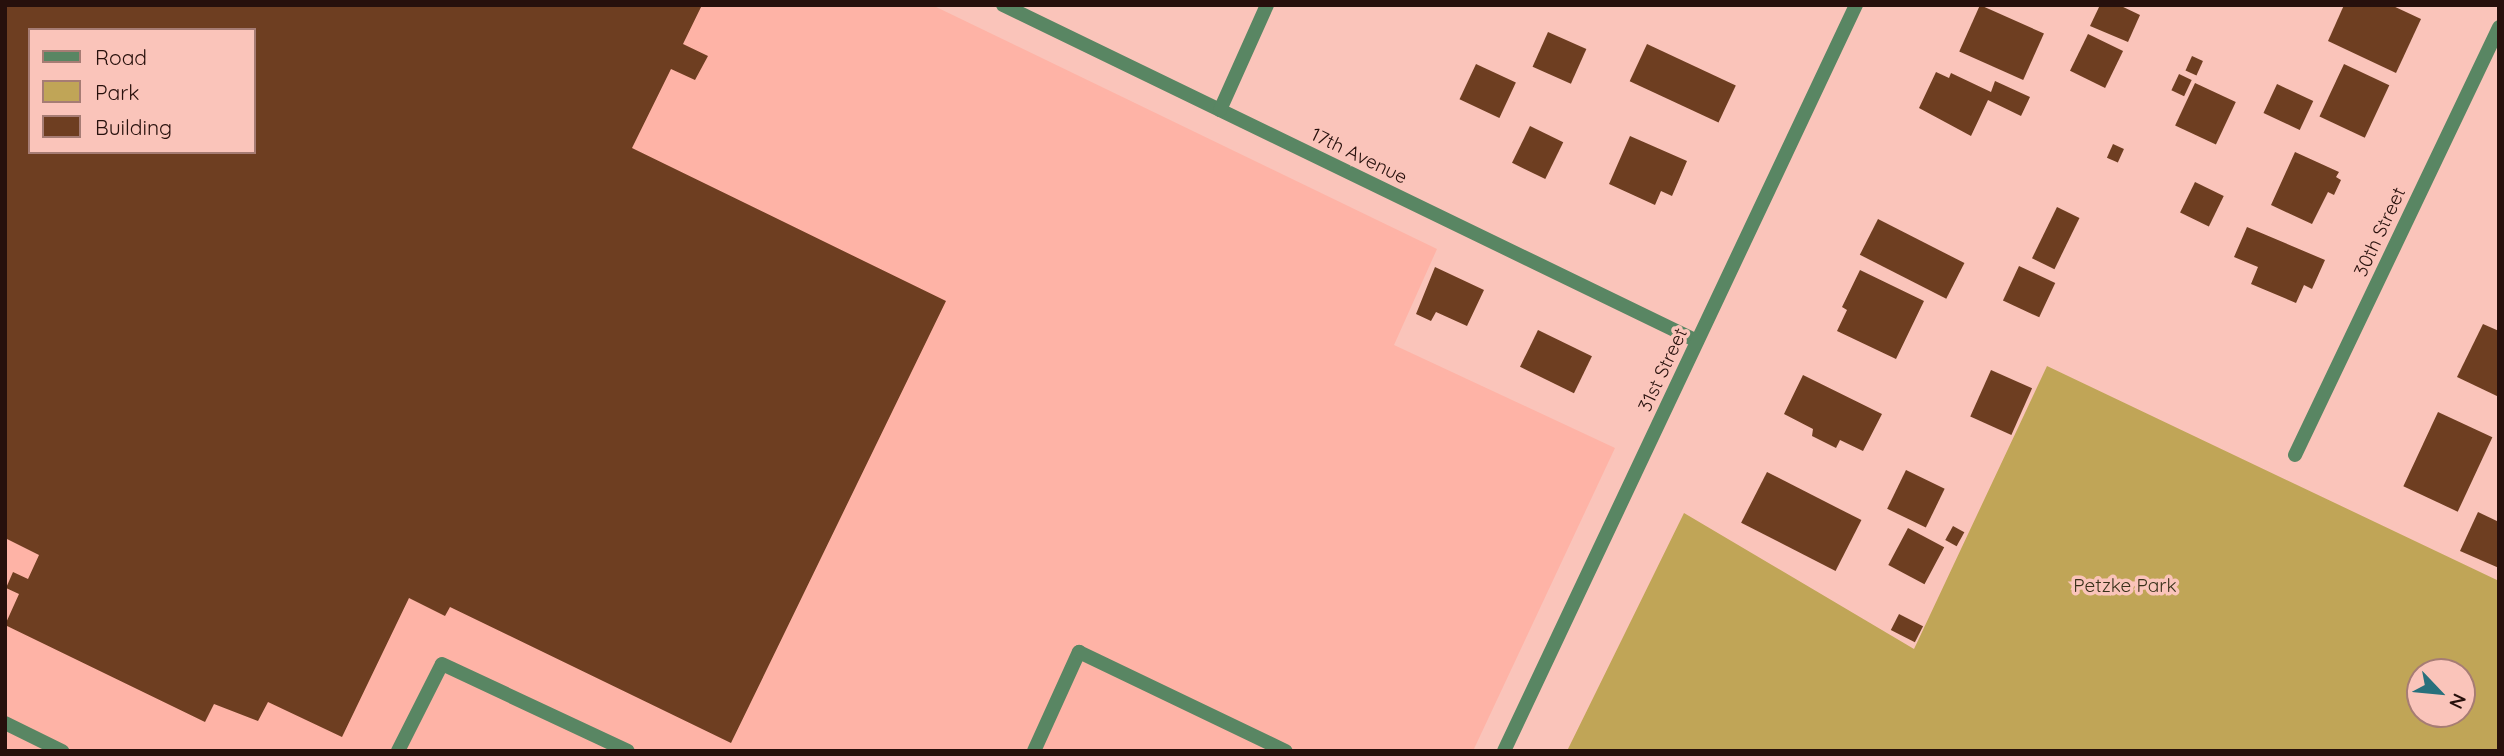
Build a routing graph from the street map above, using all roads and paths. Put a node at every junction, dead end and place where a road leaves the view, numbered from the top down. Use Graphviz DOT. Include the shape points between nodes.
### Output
graph roads {
  1 [pos="1003,5"];
  2 [pos="1267,5"];
  3 [pos="1856,5"];
  4 [pos="2499,27"];
  5 [pos="1220,110"];
  6 [pos="1698,341"];
  7 [pos="2295,454"];
  8 [pos="5,723"];
  9 [pos="62,751"];
  10 [pos="398,751"];
  11 [pos="628,751"];
  12 [pos="1034,751"];
  13 [pos="1286,751"];
  14 [pos="1504,751"];
  1 -- 5 [label="street, 17th Avenue"];
  2 -- 5 [label="street"];
  3 -- 6 [label="street, 31st Street"];
  4 -- 7 [label="street, 30th Street"];
  5 -- 6 [label="street, 17th Avenue"];
  6 -- 14 [label="street, 31st Street"];
  8 -- 9 [label="street"];
  10 -- 11 [label="street" via="442,664"];
  12 -- 13 [label="street" via="1079,652"];
}
